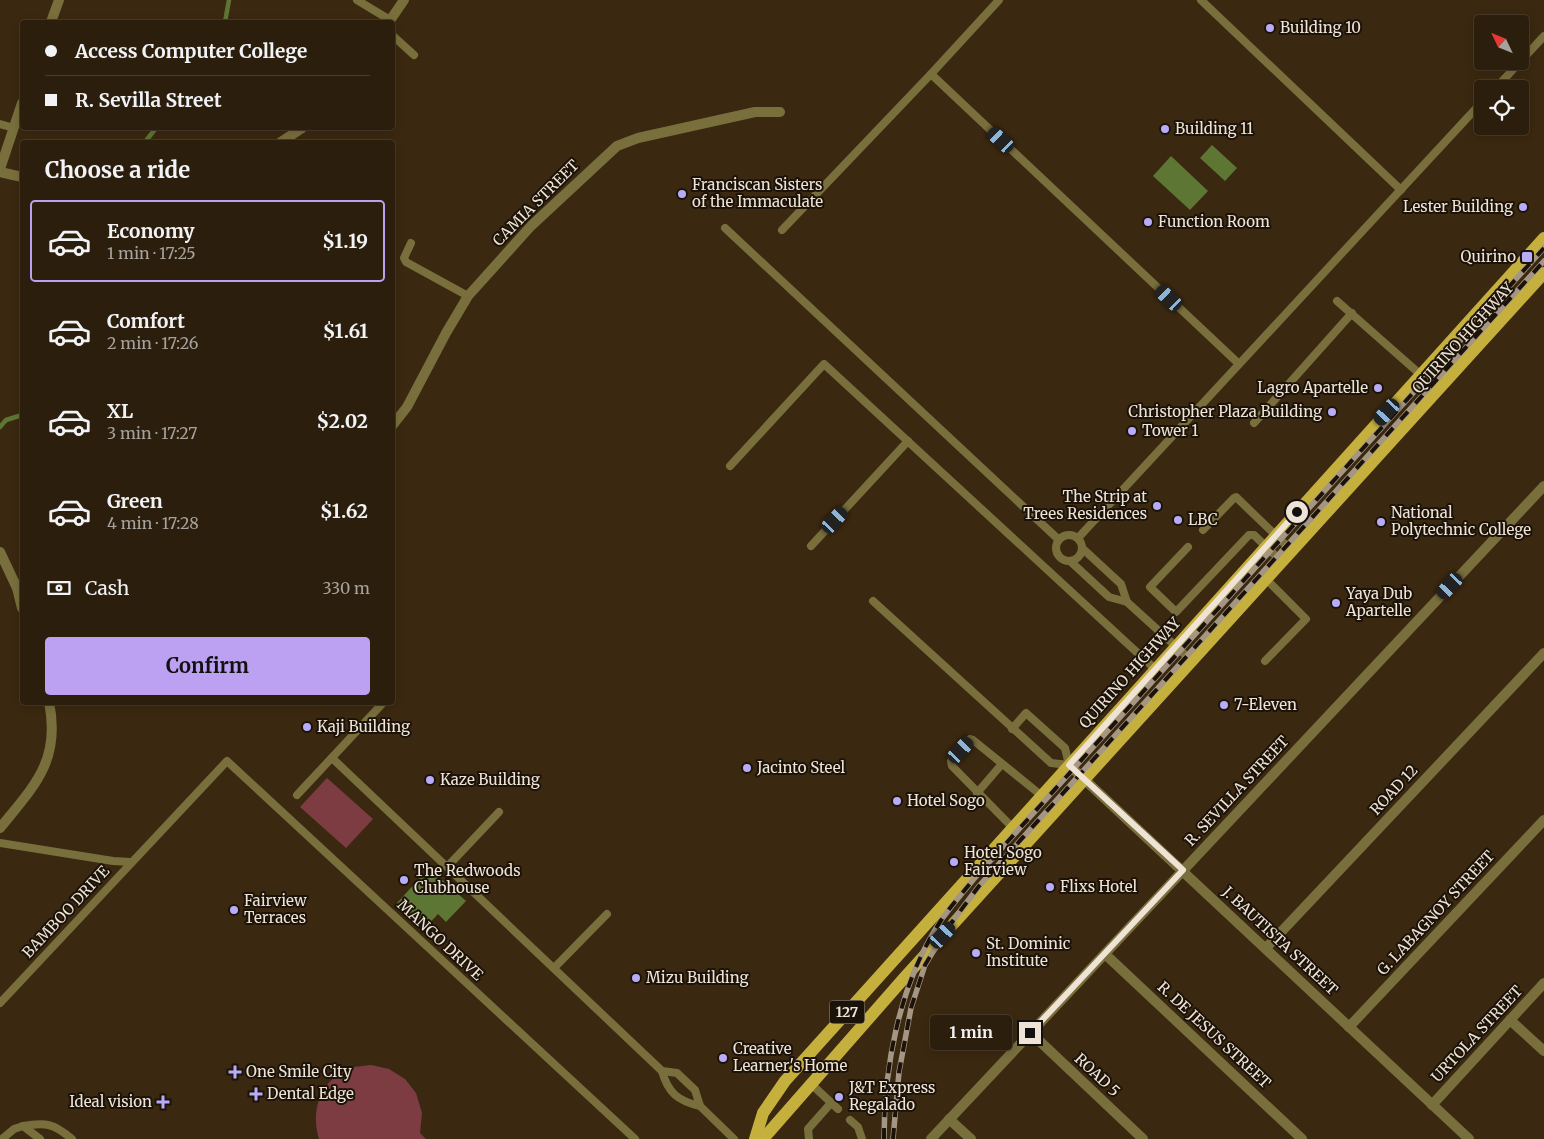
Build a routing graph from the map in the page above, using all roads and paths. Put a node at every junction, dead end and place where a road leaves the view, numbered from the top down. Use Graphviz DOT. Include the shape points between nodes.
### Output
graph roads {
  1 [pos="59,0"];
  2 [pos="357,0"];
  3 [pos="404,0"];
  4 [pos="999,0"];
  5 [pos="1201,0"];
  6 [pos="52,20"];
  7 [pos="388,20"];
  8 [pos="391,20"];
  9 [pos="1544,36"];
  10 [pos="395,38"];
  11 [pos="414,55"];
  12 [pos="931,74"];
  13 [pos="1503,80"];
  14 [pos="20,109"];
  15 [pos="1474,111"];
  16 [pos="780,112"];
  17 [pos="0,124"];
  18 [pos="14,128"];
  19 [pos="299,130"];
  20 [pos="284,140"];
  21 [pos="0,170"];
  22 [pos="20,176"];
  23 [pos="1401,190"];
  24 [pos="725,228"];
  25 [pos="782,230"];
  26 [pos="1544,238"];
  27 [pos="411,243"];
  28 [pos="1544,273"];
  29 [pos="468,296"];
  30 [pos="1337,301"];
  31 [pos="1352,313"];
  32 [pos="1239,364"];
  33 [pos="1421,375"];
  34 [pos="395,422"];
  35 [pos="1254,423"];
  36 [pos="908,441"];
  37 [pos="730,466"];
  38 [pos="1544,486"];
  39 [pos="1203,530"];
  40 [pos="1276,535"];
  41 [pos="1058,538"];
  42 [pos="1078,538"];
  43 [pos="811,546"];
  44 [pos="1188,546"];
  45 [pos="1266,547"];
  46 [pos="1082,548"];
  47 [pos="1292,551"];
  48 [pos="0,552"];
  49 [pos="1070,561"];
  50 [pos="1282,562"];
  51 [pos="1266,579"];
  52 [pos="20,584"];
  53 [pos="873,601"];
  54 [pos="1127,602"];
  55 [pos="1176,646"];
  56 [pos="1544,653"];
  57 [pos="1192,661"];
  58 [pos="1265,661"];
  59 [pos="1155,669"];
  60 [pos="49,705"];
  61 [pos="381,705"];
  62 [pos="1012,729"];
  63 [pos="332,758"];
  64 [pos="227,761"];
  65 [pos="1002,764"];
  66 [pos="1069,765"];
  67 [pos="1084,779"];
  68 [pos="977,793"];
  69 [pos="297,795"];
  70 [pos="1042,796"];
  71 [pos="499,812"];
  72 [pos="1544,820"];
  73 [pos="0,828"];
  74 [pos="1012,828"];
  75 [pos="0,843"];
  76 [pos="131,862"];
  77 [pos="447,867"];
  78 [pos="1183,870"];
  79 [pos="607,914"];
  80 [pos="1266,948"];
  81 [pos="1105,954"];
  82 [pos="554,968"];
  83 [pos="1544,984"];
  84 [pos="0,1003"];
  85 [pos="1510,1020"];
  86 [pos="1349,1027"];
  87 [pos="1030,1033"];
  88 [pos="1544,1051"];
  89 [pos="662,1071"];
  90 [pos="810,1083"];
  91 [pos="831,1103"];
  92 [pos="1432,1105"];
  93 [pos="700,1106"];
  94 [pos="838,1109"];
  95 [pos="950,1119"];
  96 [pos="850,1120"];
  97 [pos="23,1126"];
  98 [pos="2,1136"];
  99 [pos="40,1139"];
  100 [pos="72,1139"];
  101 [pos="635,1139"];
  102 [pos="734,1139"];
  103 [pos="755,1139"];
  104 [pos="763,1139"];
  105 [pos="809,1139"];
  106 [pos="862,1139"];
  107 [pos="931,1139"];
  108 [pos="971,1139"];
  109 [pos="1143,1139"];
  110 [pos="1302,1139"];
  111 [pos="1468,1139"];
  1 -- 6 [label="street"];
  2 -- 7 [label="lane"];
  3 -- 8 [label="street"];
  4 -- 12 [label="lane"];
  5 -- 23 [label="lane"];
  9 -- 13 [label="lane"];
  10 -- 11 [label="lane"];
  12 -- 25 [label="lane"];
  12 -- 32 [label="lane"];
  14 -- 18 [label="street"];
  15 -- 23 [label="lane"];
  16 -- 29 [label="street, CAMIA STREET" via="755,112 638,138 617,146 531,226"];
  17 -- 18 [label="lane"];
  18 -- 21 [label="street"];
  19 -- 20 [label="street"];
  21 -- 22 [label="street"];
  23 -- 32 [label="lane"];
  24 -- 41 [label="lane"];
  26 -- 33 [label="main road, QUIRINO HIGHWAY / 127"];
  27 -- 29 [label="lane" via="404,258 406,262"];
  28 -- 47 [label="main road, QUIRINO HIGHWAY / 127"];
  29 -- 34 [label="street, CAMIA STREET" via="407,407"];
  30 -- 31 [label="lane"];
  31 -- 33 [label="lane"];
  31 -- 35 [label="lane"];
  32 -- 42 [label="lane"];
  33 -- 40 [label="main road, QUIRINO HIGHWAY / 127"];
  36 -- 37 [label="lane" via="824,364"];
  36 -- 43 [label="lane"];
  36 -- 59 [label="lane"];
  38 -- 78 [label="street, R. SEVILLA STREET"];
  39 -- 40 [label="lane" via="1235,497"];
  40 -- 45 [label="main road, QUIRINO HIGHWAY / 127"];
  40 -- 47 [label="lane"];
  41 -- 42 [label="lane" via="1068,534"];
  41 -- 49 [label="lane" via="1056,554"];
  42 -- 46 [label="lane"];
  44 -- 45 [label="lane" via="1150,587 1176,612 1249,535 1254,535"];
  45 -- 50 [label="lane"];
  45 -- 55 [label="main road, QUIRINO HIGHWAY / 127"];
  46 -- 49 [label="lane" via="1076,559"];
  46 -- 54 [label="lane" via="1121,584"];
  47 -- 50 [label="main road, QUIRINO HIGHWAY / 127"];
  48 -- 52 [label="street"];
  49 -- 54 [label="lane" via="1109,597"];
  50 -- 51 [label="main road, QUIRINO HIGHWAY / 127"];
  51 -- 57 [label="main road, QUIRINO HIGHWAY / 127"];
  51 -- 58 [label="lane" via="1306,619"];
  53 -- 62 [label="lane"];
  54 -- 55 [label="lane"];
  55 -- 57 [label="lane"];
  55 -- 59 [label="main road, QUIRINO HIGHWAY / 127"];
  56 -- 80 [label="street, ROAD 12"];
  57 -- 67 [label="main road, QUIRINO HIGHWAY / 127"];
  59 -- 66 [label="main road, QUIRINO HIGHWAY / 127"];
  60 -- 73 [label="street" via="52,730 50,753 44,770"];
  61 -- 63 [label="lane"];
  62 -- 66 [label="lane" via="1051,763"];
  62 -- 66 [label="lane" via="1026,713 1065,748"];
  63 -- 69 [label="lane"];
  63 -- 77 [label="lane"];
  64 -- 76 [label="lane, BAMBOO DRIVE"];
  64 -- 101 [label="lane, MANGO DRIVE"];
  65 -- 68 [label="lane"];
  65 -- 68 [label="lane" via="970,739 951,761"];
  65 -- 70 [label="lane"];
  66 -- 67 [label="street, J. BAUTISTA STREET"];
  66 -- 70 [label="main road, QUIRINO HIGHWAY / 127"];
  67 -- 78 [label="street, J. BAUTISTA STREET"];
  67 -- 90 [label="main road, QUIRINO HIGHWAY / 127"];
  68 -- 74 [label="lane"];
  70 -- 74 [label="main road, QUIRINO HIGHWAY / 127"];
  71 -- 77 [label="lane"];
  72 -- 86 [label="street, G. LABAGNOY STREET"];
  74 -- 103 [label="main road, QUIRINO HIGHWAY / 127" via="785,1081 763,1114"];
  75 -- 76 [label="lane, BAMBOO DRIVE"];
  76 -- 84 [label="lane, BAMBOO DRIVE"];
  77 -- 82 [label="lane"];
  78 -- 80 [label="street, J. BAUTISTA STREET"];
  78 -- 81 [label="street, R. SEVILLA STREET"];
  79 -- 82 [label="lane"];
  80 -- 86 [label="street, J. BAUTISTA STREET"];
  81 -- 87 [label="street, R. SEVILLA STREET"];
  81 -- 110 [label="street, R. DE JESUS STREET"];
  82 -- 89 [label="lane"];
  83 -- 85 [label="street, URTOLA STREET"];
  85 -- 88 [label="street"];
  85 -- 92 [label="street, URTOLA STREET"];
  86 -- 92 [label="street, J. BAUTISTA STREET"];
  87 -- 95 [label="street, R. SEVILLA STREET"];
  87 -- 109 [label="street, ROAD 5"];
  89 -- 93 [label="lane" via="666,1085 684,1102"];
  89 -- 93 [label="lane" via="677,1073 695,1090"];
  90 -- 91 [label="lane"];
  90 -- 104 [label="main road, QUIRINO HIGHWAY / 127"];
  91 -- 94 [label="lane"];
  91 -- 105 [label="lane" via="808,1129"];
  92 -- 111 [label="street, J. BAUTISTA STREET"];
  93 -- 102 [label="lane"];
  95 -- 107 [label="street, R. SEVILLA STREET"];
  95 -- 108 [label="street"];
  96 -- 106 [label="lane"];
  97 -- 98 [label="lane"];
  97 -- 99 [label="lane"];
  97 -- 100 [label="lane" via="46,1124 58,1128"];
}
